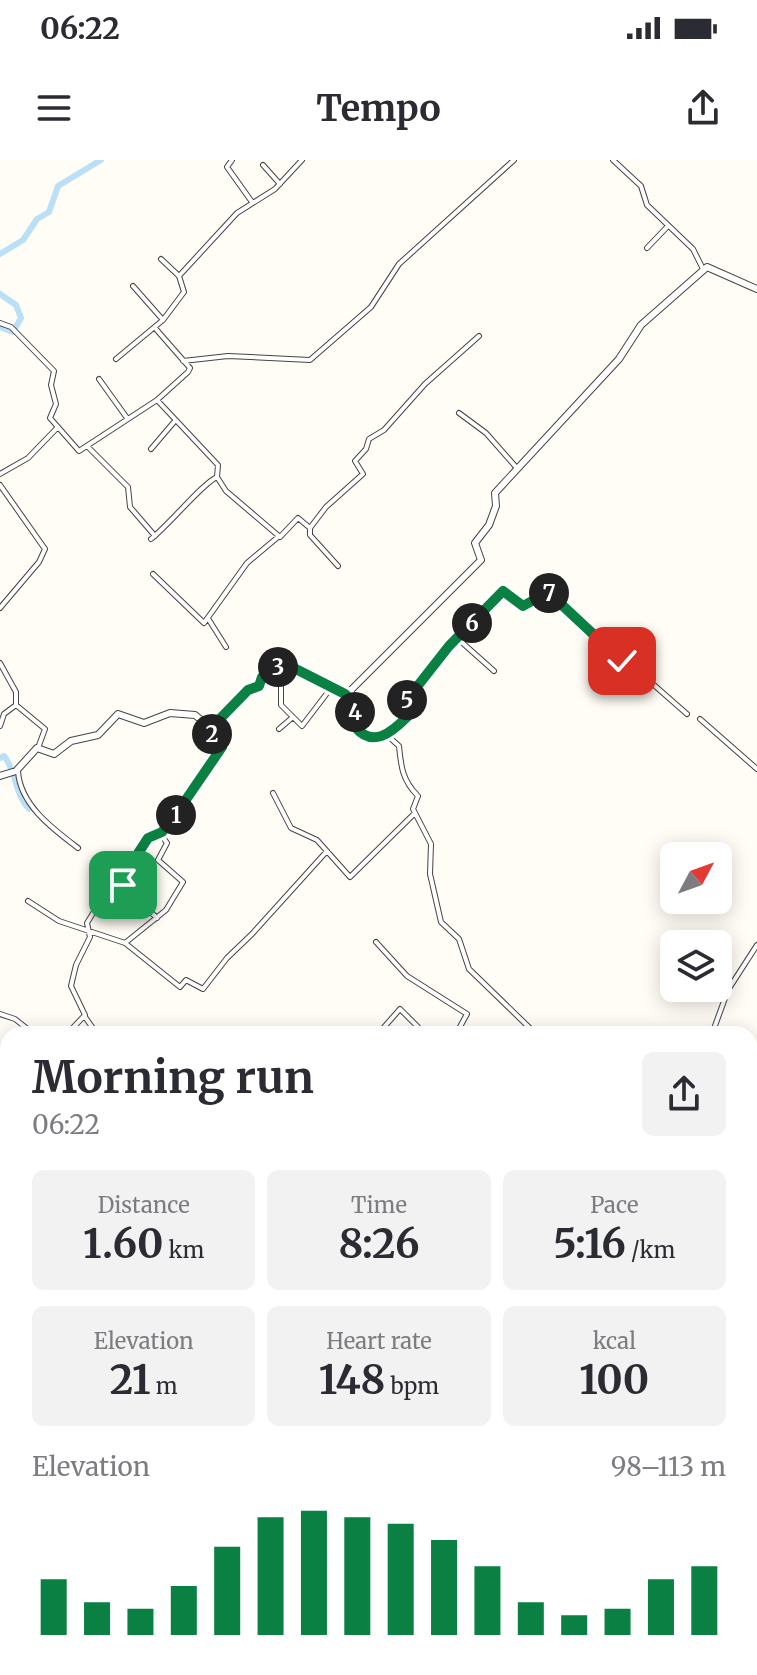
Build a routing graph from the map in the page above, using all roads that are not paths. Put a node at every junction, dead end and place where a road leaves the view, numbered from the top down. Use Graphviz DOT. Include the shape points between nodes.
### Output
graph roads {
  1 [pos="232,160"];
  2 [pos="302,160"];
  3 [pos="514,160"];
  4 [pos="613,160"];
  5 [pos="263,165"];
  6 [pos="280,184"];
  7 [pos="252,202"];
  8 [pos="667,227"];
  9 [pos="647,248"];
  10 [pos="161,259"];
  11 [pos="703,269"];
  12 [pos="179,276"];
  13 [pos="133,286"];
  14 [pos="757,289"];
  15 [pos="163,320"];
  16 [pos="0,323"];
  17 [pos="155,328"];
  18 [pos="479,336"];
  19 [pos="116,359"];
  20 [pos="183,361"];
  21 [pos="99,379"];
  22 [pos="157,400"];
  23 [pos="459,413"];
  24 [pos="127,418"];
  25 [pos="174,422"];
  26 [pos="57,428"];
  27 [pos="87,446"];
  28 [pos="151,449"];
  29 [pos="516,467"];
  30 [pos="0,474"];
  31 [pos="217,477"];
  32 [pos="0,485"];
  33 [pos="310,528"];
  34 [pos="278,537"];
  35 [pos="338,566"];
  36 [pos="153,574"];
  37 [pos="0,608"];
  38 [pos="209,620"];
  39 [pos="457,637"];
  40 [pos="226,647"];
  41 [pos="0,663"];
  42 [pos="494,671"];
  43 [pos="3,677"];
  44 [pos="281,687"];
  45 [pos="331,688"];
  46 [pos="345,694"];
  47 [pos="16,705"];
  48 [pos="687,714"];
  49 [pos="293,717"];
  50 [pos="700,719"];
  51 [pos="0,726"];
  52 [pos="211,728"];
  53 [pos="279,729"];
  54 [pos="387,736"];
  55 [pos="38,748"];
  56 [pos="757,769"];
  57 [pos="15,771"];
  58 [pos="0,776"];
  59 [pos="273,793"];
  60 [pos="415,813"];
  61 [pos="159,832"];
  62 [pos="78,848"];
  63 [pos="327,851"];
  64 [pos="115,877"];
  65 [pos="28,901"];
  66 [pos="157,918"];
  67 [pos="88,929"];
  68 [pos="376,942"];
  69 [pos="125,943"];
  70 [pos="757,945"];
  71 [pos="0,1014"];
  72 [pos="85,1017"];
  73 [pos="24,1026"];
  74 [pos="75,1026"];
  75 [pos="91,1026"];
  76 [pos="385,1026"];
  77 [pos="417,1026"];
  78 [pos="460,1026"];
  79 [pos="528,1026"];
  80 [pos="715,1026"];
  1 -- 7 [label="street" via="227,167"];
  2 -- 6 [label="street"];
  3 -- 20 [label="street" via="399,264 371,307 310,360 228,356"];
  4 -- 8 [label="street" via="640,184 647,205"];
  5 -- 6 [label="street"];
  6 -- 7 [label="street"];
  7 -- 12 [label="street"];
  8 -- 9 [label="street"];
  8 -- 11 [label="street" via="693,249"];
  10 -- 12 [label="street"];
  11 -- 14 [label="street" via="713,267"];
  11 -- 29 [label="street" via="641,325 623,355 567,419"];
  12 -- 15 [label="street" via="184,292"];
  13 -- 15 [label="street"];
  15 -- 17 [label="street"];
  16 -- 26 [label="street" via="54,371 56,404 50,418"];
  17 -- 19 [label="street"];
  17 -- 20 [label="street"];
  18 -- 33 [label="street" via="369,439 355,461 363,474"];
  20 -- 22 [label="street" via="188,372"];
  21 -- 24 [label="street"];
  22 -- 24 [label="street"];
  22 -- 25 [label="street"];
  23 -- 29 [label="street" via="496,442"];
  24 -- 27 [label="street"];
  25 -- 28 [label="street"];
  25 -- 31 [label="street" via="218,465"];
  26 -- 27 [label="street" via="79,451"];
  26 -- 30 [label="street" via="23,463"];
  27 -- 31 [label="street" via="128,487 130,507 153,537"];
  29 -- 46 [label="street" via="495,493 489,525 475,543 481,560"];
  31 -- 34 [label="street"];
  32 -- 37 [label="street" via="45,549"];
  33 -- 34 [label="street" via="298,518"];
  33 -- 35 [label="street" via="310,535"];
  34 -- 38 [label="street" via="247,563"];
  36 -- 38 [label="street" via="197,619"];
  38 -- 40 [label="street"];
  39 -- 42 [label="street"];
  39 -- 48 [label="street" via="503,591 523,606 548,592"];
  39 -- 54 [label="street" via="405,702 407,717"];
  41 -- 43 [label="street"];
  43 -- 47 [label="street" via="16,692"];
  44 -- 49 [label="street" via="281,705"];
  45 -- 46 [label="street"];
  45 -- 49 [label="street" via="302,726"];
  45 -- 52 [label="street" via="285,662 262,677 259,686 248,690"];
  46 -- 54 [label="street" via="358,707 352,717 357,729 367,737"];
  47 -- 51 [label="street" via="4,714"];
  47 -- 55 [label="street" via="45,729"];
  49 -- 53 [label="street"];
  50 -- 56 [label="street"];
  52 -- 55 [label="street" via="195,715 170,713 144,723 118,714 98,735 71,741 54,754"];
  52 -- 61 [label="street" via="223,746"];
  54 -- 60 [label="street" via="399,746 398,762 418,796"];
  55 -- 57 [label="street"];
  57 -- 58 [label="street"];
  57 -- 62 [label="street" via="27,801"];
  59 -- 63 [label="street" via="291,828 315,838"];
  60 -- 63 [label="street" via="351,877"];
  60 -- 79 [label="street" via="431,844 430,874 441,922 459,939 469,969"];
  61 -- 64 [label="street"];
  61 -- 66 [label="street" via="167,843 158,860 183,882"];
  63 -- 69 [label="street" via="203,989 186,980 180,987"];
  64 -- 66 [label="street"];
  64 -- 67 [label="street"];
  65 -- 67 [label="street" via="59,921"];
  66 -- 69 [label="street"];
  67 -- 69 [label="street"];
  67 -- 72 [label="street" via="90,937 71,986"];
  68 -- 78 [label="street" via="407,976 467,1014"];
  70 -- 80 [label="street" via="728,990"];
  71 -- 73 [label="street"];
  72 -- 74 [label="street"];
  72 -- 75 [label="street"];
  76 -- 77 [label="street" via="400,1009"];
}
